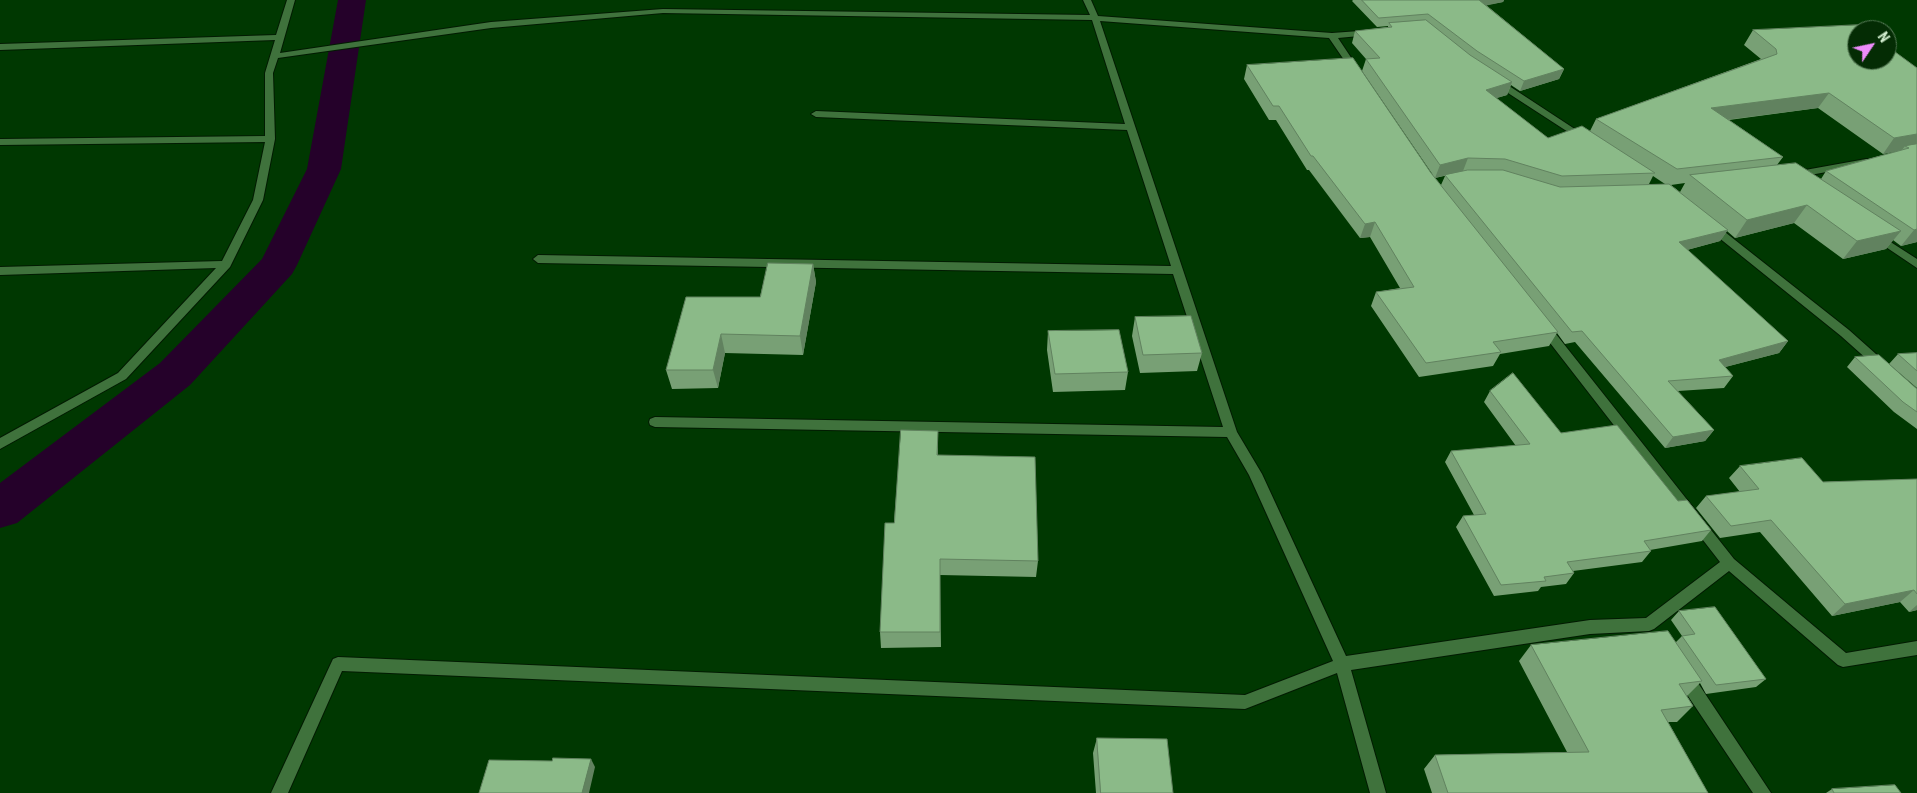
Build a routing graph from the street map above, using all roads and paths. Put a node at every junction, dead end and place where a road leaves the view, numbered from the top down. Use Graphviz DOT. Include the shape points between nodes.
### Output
graph roads {
  1 [pos="291,0"];
  2 [pos="1087,0"];
  3 [pos="1094,18"];
  4 [pos="1378,32"];
  5 [pos="1332,36"];
  6 [pos="280,37"];
  7 [pos="0,47"];
  8 [pos="274,56"];
  9 [pos="1485,74"];
  10 [pos="1360,77"];
  11 [pos="816,114"];
  12 [pos="1130,127"];
  13 [pos="270,138"];
  14 [pos="0,142"];
  15 [pos="1591,143"];
  16 [pos="1880,159"];
  17 [pos="1804,187"];
  18 [pos="1704,221"];
  19 [pos="1869,231"];
  20 [pos="538,259"];
  21 [pos="226,264"];
  22 [pos="1917,264"];
  23 [pos="1178,270"];
  24 [pos="0,271"];
  25 [pos="1534,315"];
  26 [pos="1888,372"];
  27 [pos="655,422"];
  28 [pos="1231,432"];
  29 [pos="0,444"];
  30 [pos="1729,563"];
  31 [pos="1649,624"];
  32 [pos="1660,640"];
  33 [pos="1917,648"];
  34 [pos="1342,664"];
  35 [pos="1676,664"];
  36 [pos="279,793"];
  37 [pos="1378,793"];
  38 [pos="1763,793"];
  1 -- 6 [label="street"];
  2 -- 3 [label="street"];
  3 -- 5 [label="street"];
  3 -- 8 [label="street" via="663,11 490,25"];
  3 -- 12 [label="street"];
  4 -- 5 [label="street"];
  5 -- 10 [label="street"];
  6 -- 7 [label="street"];
  6 -- 8 [label="street"];
  8 -- 13 [label="street" via="269,73"];
  9 -- 15 [label="street"];
  11 -- 12 [label="street"];
  12 -- 23 [label="street"];
  13 -- 14 [label="street"];
  13 -- 21 [label="street" via="258,200"];
  16 -- 17 [label="street" via="1788,176"];
  18 -- 26 [label="street" via="1846,333"];
  19 -- 22 [label="street"];
  20 -- 23 [label="street"];
  21 -- 24 [label="street"];
  21 -- 29 [label="street" via="122,376"];
  23 -- 28 [label="street"];
  25 -- 30 [label="street"];
  27 -- 28 [label="street"];
  28 -- 34 [label="street" via="1255,474"];
  30 -- 31 [label="street"];
  30 -- 33 [label="street" via="1843,660"];
  31 -- 32 [label="street"];
  31 -- 34 [label="street" via="1590,627"];
  34 -- 36 [label="street" via="1245,702 338,664"];
  34 -- 37 [label="street"];
  35 -- 38 [label="street"];
}
